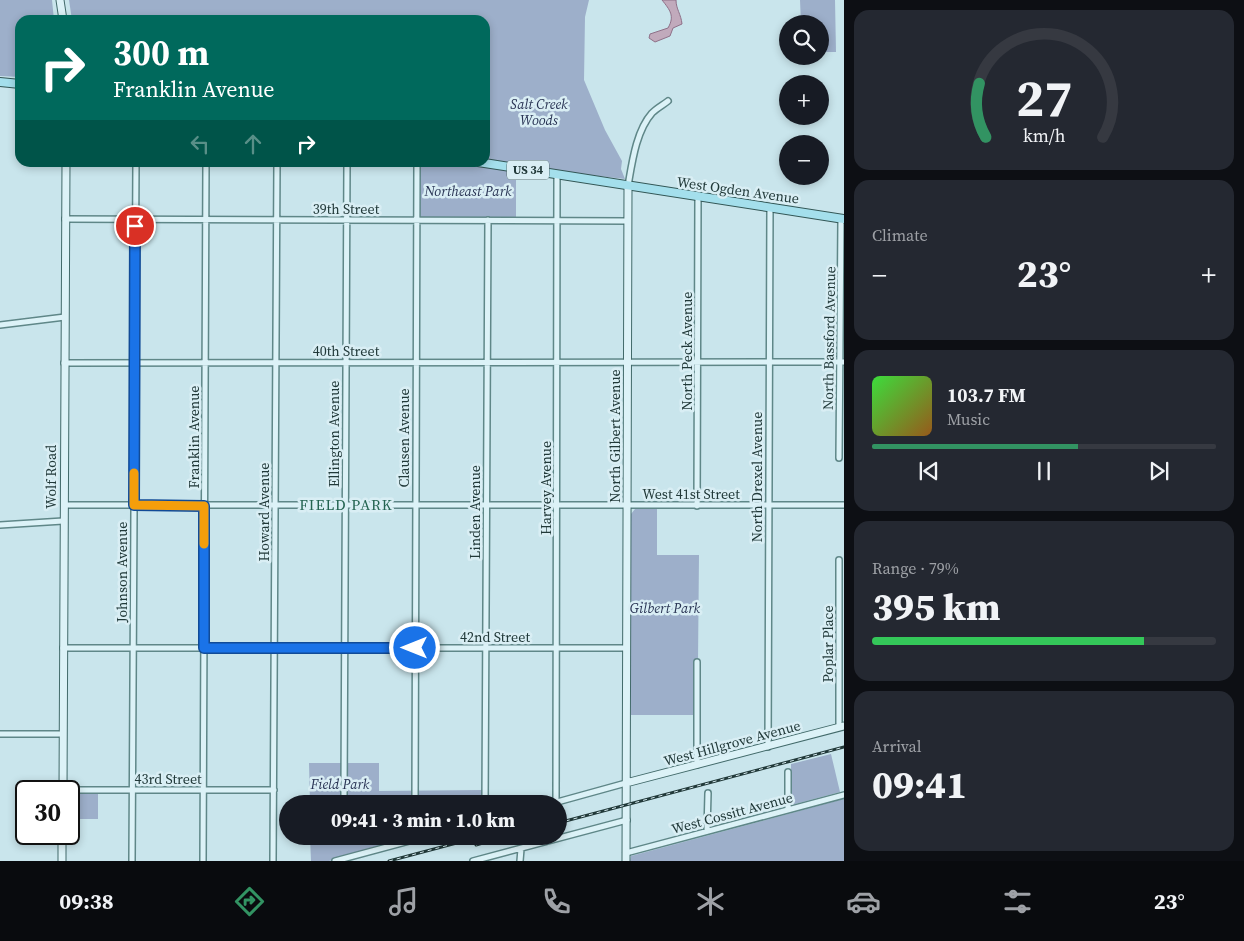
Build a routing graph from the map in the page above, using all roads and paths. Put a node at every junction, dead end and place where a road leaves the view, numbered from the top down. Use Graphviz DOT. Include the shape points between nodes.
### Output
graph roads {
  1 [pos="60,0"];
  2 [pos="62,15"];
  3 [pos="0,82"];
  4 [pos="15,84"];
  5 [pos="668,101"];
  6 [pos="490,164"];
  7 [pos="66,167"];
  8 [pos="136,167"];
  9 [pos="206,167"];
  10 [pos="276,167"];
  11 [pos="347,167"];
  12 [pos="417,167"];
  13 [pos="557,175"];
  14 [pos="628,186"];
  15 [pos="698,197"];
  16 [pos="770,207"];
  17 [pos="65,219"];
  18 [pos="843,219"];
  19 [pos="136,220"];
  20 [pos="206,220"];
  21 [pos="276,220"];
  22 [pos="346,220"];
  23 [pos="488,220"];
  24 [pos="417,221"];
  25 [pos="558,221"];
  26 [pos="628,221"];
  27 [pos="64,317"];
  28 [pos="0,325"];
  29 [pos="206,362"];
  30 [pos="698,362"];
  31 [pos="769,362"];
  32 [pos="842,362"];
  33 [pos="64,363"];
  34 [pos="135,363"];
  35 [pos="275,363"];
  36 [pos="346,363"];
  37 [pos="416,363"];
  38 [pos="487,363"];
  39 [pos="558,363"];
  40 [pos="628,363"];
  41 [pos="839,458"];
  42 [pos="64,504"];
  43 [pos="134,505"];
  44 [pos="416,505"];
  45 [pos="768,505"];
  46 [pos="844,505"];
  47 [pos="204,506"];
  48 [pos="275,506"];
  49 [pos="345,506"];
  50 [pos="486,506"];
  51 [pos="556,506"];
  52 [pos="627,506"];
  53 [pos="697,506"];
  54 [pos="63,521"];
  55 [pos="0,525"];
  56 [pos="839,560"];
  57 [pos="63,648"];
  58 [pos="133,648"];
  59 [pos="204,648"];
  60 [pos="274,648"];
  61 [pos="345,648"];
  62 [pos="415,648"];
  63 [pos="486,648"];
  64 [pos="556,648"];
  65 [pos="627,648"];
  66 [pos="697,662"];
  67 [pos="841,726"];
  68 [pos="0,734"];
  69 [pos="63,734"];
  70 [pos="768,747"];
  71 [pos="697,766"];
  72 [pos="788,772"];
  73 [pos="62,780"];
  74 [pos="626,783"];
  75 [pos="203,790"];
  76 [pos="274,790"];
  77 [pos="80,791"];
  78 [pos="133,791"];
  79 [pos="708,793"];
  80 [pos="344,794"];
  81 [pos="415,795"];
  82 [pos="485,795"];
  83 [pos="556,795"];
  84 [pos="844,795"];
  85 [pos="567,799"];
  86 [pos="788,810"];
  87 [pos="627,820"];
  88 [pos="707,831"];
  89 [pos="62,845"];
  90 [pos="391,845"];
  91 [pos="520,849"];
  92 [pos="626,857"];
  93 [pos="62,861"];
  94 [pos="132,861"];
  95 [pos="203,861"];
  96 [pos="273,861"];
  97 [pos="335,861"];
  98 [pos="474,861"];
  99 [pos="520,861"];
  1 -- 2 [label="street"];
  3 -- 4 [label="main road"];
  5 -- 14 [label="street, North Gilbert Avenue" via="652,113 644,126 634,150"];
  6 -- 13 [label="main road, US 34"];
  7 -- 17 [label="street, Wolf Road"];
  8 -- 19 [label="street, Johnson Avenue"];
  9 -- 20 [label="street, Franklin Avenue"];
  10 -- 21 [label="street, Howard Avenue"];
  11 -- 22 [label="street, Ellington Avenue"];
  12 -- 24 [label="street, Clausen Avenue"];
  13 -- 14 [label="main road, US 34"];
  13 -- 25 [label="street, Harvey Avenue"];
  14 -- 15 [label="main road, West Ogden Avenue / US 34"];
  14 -- 26 [label="street, North Gilbert Avenue"];
  15 -- 16 [label="main road, West Ogden Avenue / US 34"];
  15 -- 30 [label="street, North Peck Avenue"];
  16 -- 18 [label="main road, West Ogden Avenue / US 34"];
  16 -- 31 [label="street, North Drexel Avenue"];
  17 -- 19 [label="street, 39th Street"];
  17 -- 27 [label="street, Wolf Road"];
  18 -- 32 [label="street, North Bassford Avenue"];
  19 -- 20 [label="street, 39th Street"];
  19 -- 34 [label="street, Johnson Avenue"];
  20 -- 21 [label="street, 39th Street"];
  20 -- 29 [label="street, Franklin Avenue"];
  21 -- 22 [label="street, 39th Street"];
  21 -- 35 [label="street, Howard Avenue"];
  22 -- 24 [label="street, 39th Street"];
  22 -- 36 [label="street, Ellington Avenue"];
  23 -- 24 [label="street, 39th Street"];
  23 -- 25 [label="street, 39th Street"];
  23 -- 38 [label="street, Linden Avenue"];
  24 -- 37 [label="street, Clausen Avenue"];
  25 -- 26 [label="street, 39th Street"];
  25 -- 39 [label="street, Harvey Avenue"];
  26 -- 40 [label="street, North Gilbert Avenue"];
  27 -- 28 [label="street"];
  27 -- 33 [label="street, Wolf Road"];
  29 -- 34 [label="street, 40th Street"];
  29 -- 35 [label="street, 40th Street"];
  29 -- 47 [label="street, Franklin Avenue"];
  30 -- 31 [label="street, 40th Street"];
  30 -- 40 [label="street, 40th Street"];
  30 -- 53 [label="street, North Peck Avenue"];
  31 -- 32 [label="street, 40th Street"];
  31 -- 45 [label="street, North Drexel Avenue"];
  32 -- 41 [label="street, North Bassford Avenue"];
  33 -- 34 [label="street, 40th Street"];
  33 -- 42 [label="street, Wolf Road"];
  34 -- 43 [label="street, Johnson Avenue"];
  35 -- 36 [label="street, 40th Street"];
  35 -- 48 [label="street, Howard Avenue"];
  36 -- 37 [label="street, 40th Street"];
  36 -- 49 [label="street, Ellington Avenue"];
  37 -- 38 [label="street, 40th Street"];
  37 -- 44 [label="street, Clausen Avenue"];
  38 -- 39 [label="street, 40th Street"];
  38 -- 50 [label="street, Linden Avenue"];
  39 -- 40 [label="street, 40th Street"];
  39 -- 51 [label="street, Harvey Avenue"];
  40 -- 52 [label="street, North Gilbert Avenue"];
  42 -- 43 [label="street, West 41st Street"];
  42 -- 54 [label="street, Wolf Road"];
  43 -- 47 [label="street, West 41st Street"];
  43 -- 58 [label="street, Johnson Avenue"];
  44 -- 49 [label="street, West 41st Street"];
  44 -- 50 [label="street, West 41st Street"];
  44 -- 62 [label="street, Clausen Avenue"];
  45 -- 46 [label="street, West 41st Street"];
  45 -- 53 [label="street, West 41st Street"];
  45 -- 70 [label="street, North Drexel Avenue"];
  47 -- 48 [label="street, West 41st Street"];
  47 -- 59 [label="street, Franklin Avenue"];
  48 -- 49 [label="street, West 41st Street"];
  48 -- 60 [label="street, Howard Avenue"];
  49 -- 61 [label="street, Ellington Avenue"];
  50 -- 51 [label="street, West 41st Street"];
  50 -- 63 [label="street, Linden Avenue"];
  51 -- 52 [label="street, West 41st Street"];
  51 -- 64 [label="street, Harvey Avenue"];
  52 -- 53 [label="street, West 41st Street"];
  52 -- 65 [label="street, North Gilbert Avenue"];
  54 -- 55 [label="street"];
  54 -- 57 [label="street, Wolf Road"];
  56 -- 67 [label="street, Poplar Place"];
  57 -- 58 [label="street, 42nd Street"];
  57 -- 69 [label="street, Wolf Road"];
  58 -- 59 [label="street, 42nd Street"];
  58 -- 78 [label="street, Johnson Avenue"];
  59 -- 60 [label="street, 42nd Street"];
  59 -- 75 [label="street, Franklin Avenue"];
  60 -- 61 [label="street, 42nd Street"];
  60 -- 76 [label="street, Howard Avenue"];
  61 -- 62 [label="street, 42nd Street"];
  61 -- 80 [label="street, Ellington Avenue"];
  62 -- 63 [label="street, 42nd Street"];
  62 -- 81 [label="street, Clausen Avenue"];
  63 -- 64 [label="street, 42nd Street"];
  63 -- 82 [label="street, Linden Avenue"];
  64 -- 65 [label="street, 42nd Street"];
  64 -- 83 [label="street, Harvey Avenue"];
  65 -- 74 [label="street, North Gilbert Avenue"];
  66 -- 71 [label="street"];
  67 -- 70 [label="street, West Hillgrove Avenue"];
  68 -- 69 [label="street"];
  69 -- 73 [label="street, Wolf Road"];
  70 -- 71 [label="street, West Hillgrove Avenue"];
  71 -- 74 [label="street, West Hillgrove Avenue"];
  72 -- 86 [label="street"];
  74 -- 85 [label="street"];
  74 -- 87 [label="street, North Gilbert Avenue"];
  75 -- 76 [label="street, 43rd Street"];
  75 -- 78 [label="street, 43rd Street"];
  75 -- 95 [label="street, Franklin Avenue"];
  76 -- 96 [label="street, Howard Avenue"];
  77 -- 78 [label="street, 43rd Street"];
  78 -- 94 [label="street, Johnson Avenue"];
  79 -- 88 [label="street"];
  84 -- 86 [label="street, West Cossitt Avenue"];
  86 -- 88 [label="street, West Cossitt Avenue"];
  87 -- 91 [label="street"];
  87 -- 92 [label="street, North Gilbert Avenue"];
  88 -- 92 [label="street, West Cossitt Avenue"];
  89 -- 93 [label="street"];
  90 -- 97 [label="street"];
  91 -- 98 [label="street"];
  91 -- 99 [label="street"];
}
